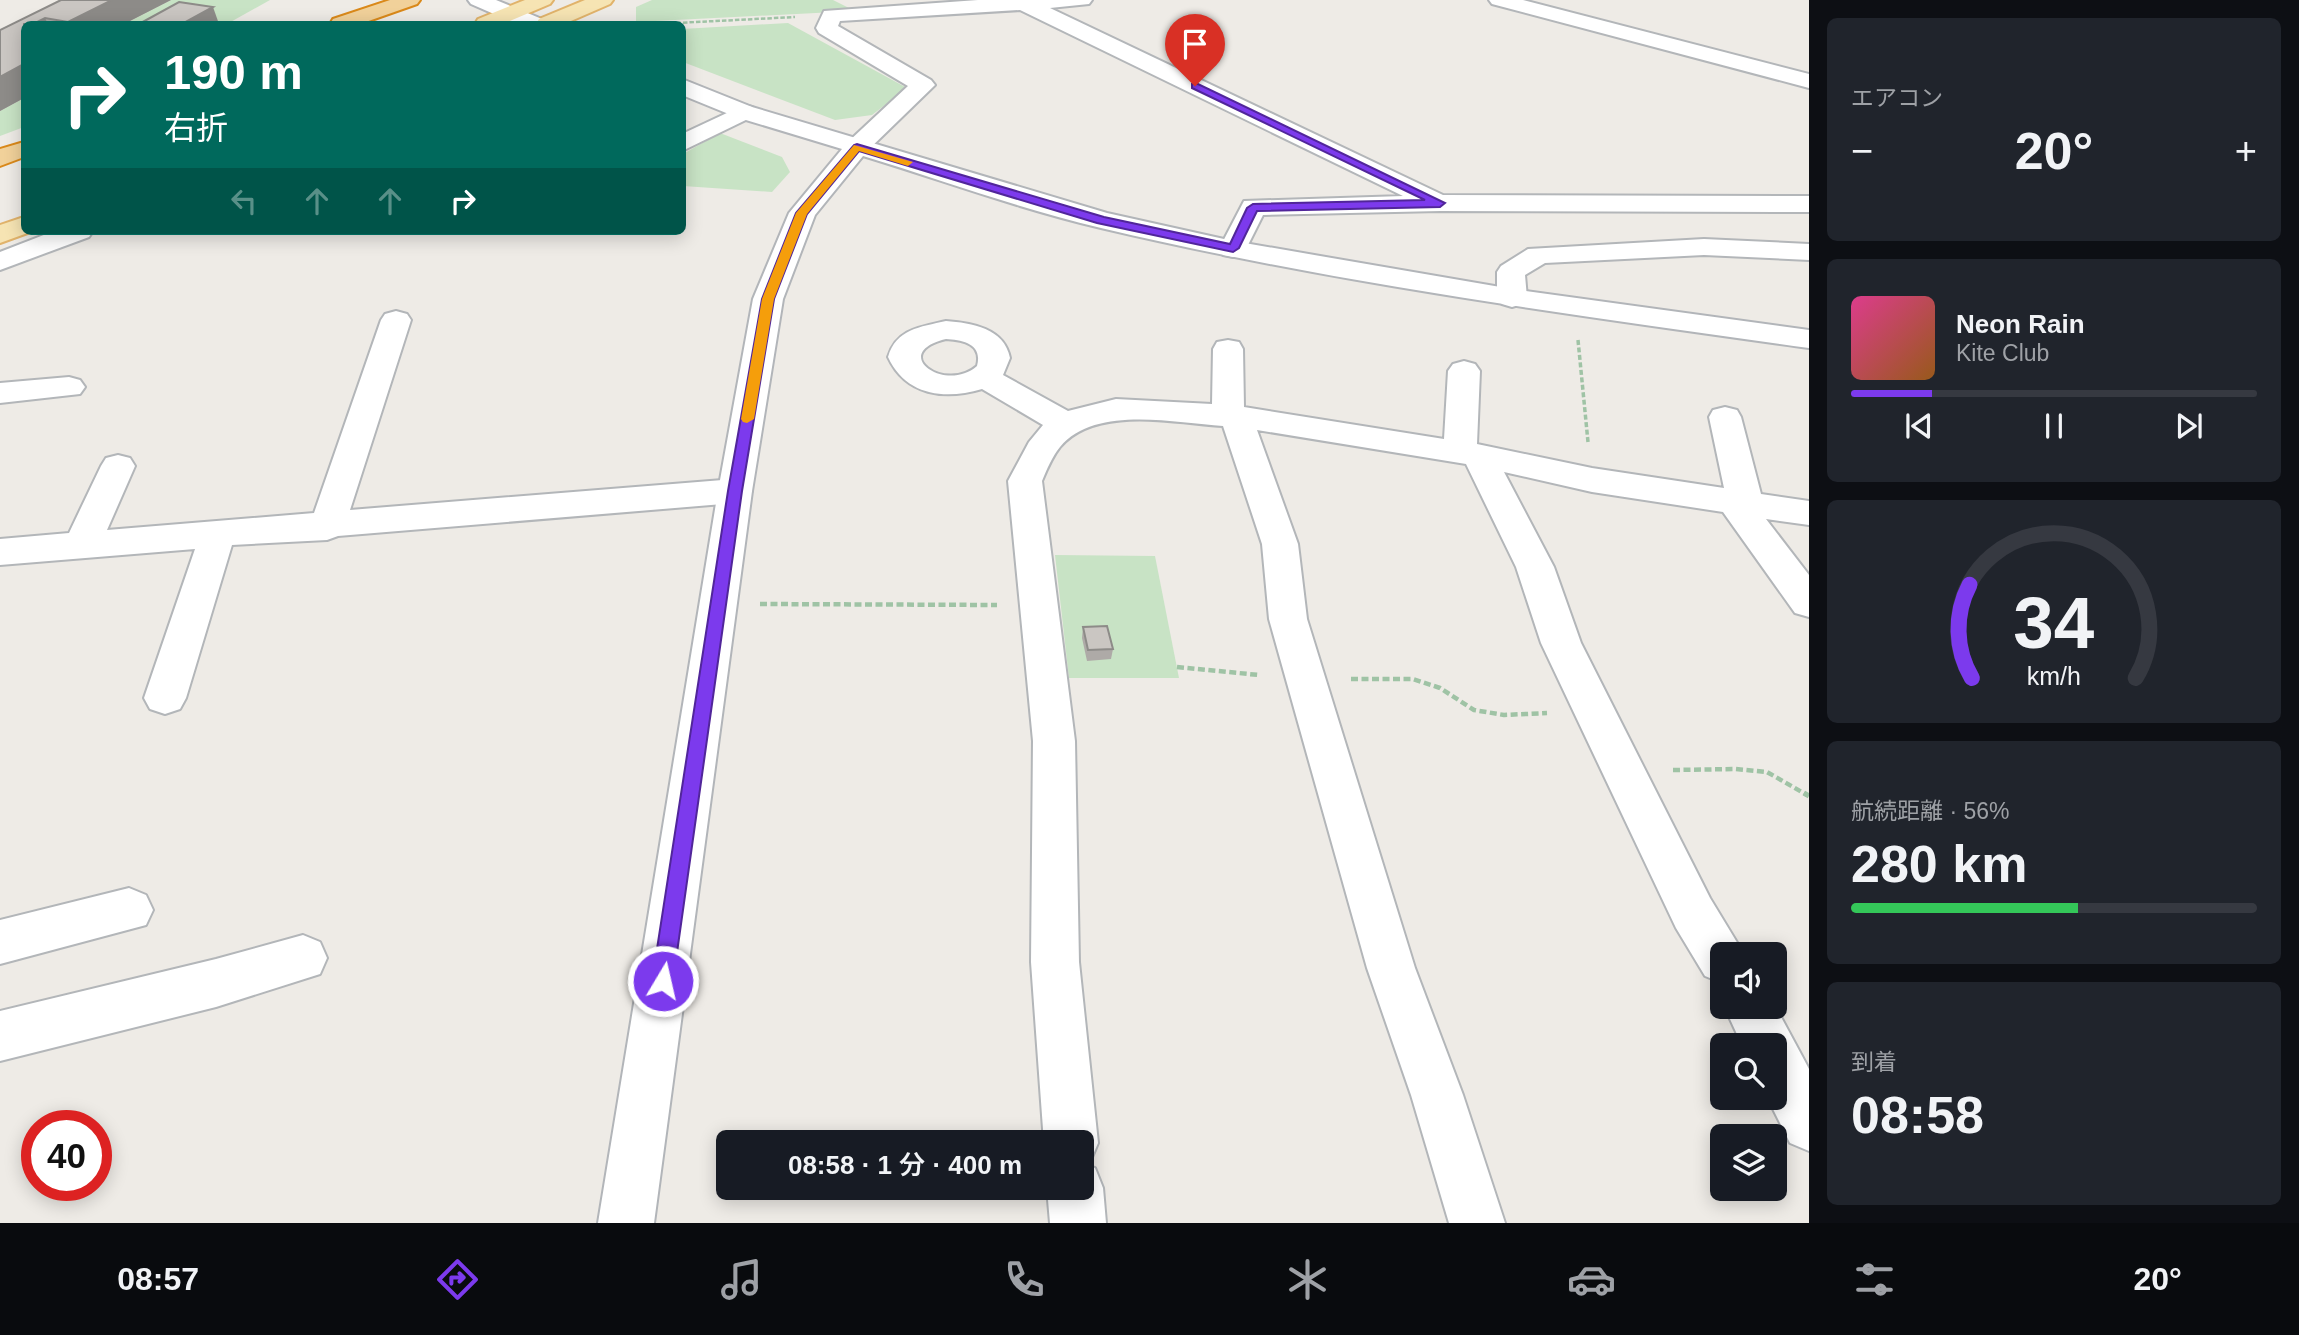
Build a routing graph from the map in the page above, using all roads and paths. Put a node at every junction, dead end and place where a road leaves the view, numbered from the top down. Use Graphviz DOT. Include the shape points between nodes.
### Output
graph roads {
  1 [pos="478,0"];
  2 [pos="543,0"];
  3 [pos="603,0"];
  4 [pos="1082,0"];
  5 [pos="1499,0"];
  6 [pos="419,2"];
  7 [pos="1020,2"];
  8 [pos="509,14"];
  9 [pos="831,15"];
  10 [pos="379,18"];
  11 [pos="360,21"];
  12 [pos="492,21"];
  13 [pos="526,21"];
  14 [pos="554,21"];
  15 [pos="686,22"];
  16 [pos="1809,81"];
  17 [pos="686,88"];
  18 [pos="744,112"];
  19 [pos="21,139"];
  20 [pos="686,142"];
  21 [pos="0,147"];
  22 [pos="857,147"];
  23 [pos="21,150"];
  24 [pos="0,158"];
  25 [pos="21,200"];
  26 [pos="1440,203"];
  27 [pos="1809,204"];
  28 [pos="0,208"];
  29 [pos="21,226"];
  30 [pos="0,235"];
  31 [pos="69,235"];
  32 [pos="1233,248"];
  33 [pos="1809,252"];
  34 [pos="0,262"];
  35 [pos="1512,298"];
  36 [pos="1574,307"];
  37 [pos="396,320"];
  38 [pos="1809,339"];
  39 [pos="1228,349"];
  40 [pos="1464,372"];
  41 [pos="984,377"];
  42 [pos="69,387"];
  43 [pos="0,393"];
  44 [pos="1232,416"];
  45 [pos="1725,417"];
  46 [pos="1066,424"];
  47 [pos="1469,454"];
  48 [pos="118,466"];
  49 [pos="1592,480"];
  50 [pos="735,491"];
  51 [pos="1739,502"];
  52 [pos="1809,513"];
  53 [pos="327,527"];
  54 [pos="217,536"];
  55 [pos="81,547"];
  56 [pos="0,552"];
  57 [pos="1809,603"];
  58 [pos="720,604"];
  59 [pos="1039,605"];
  60 [pos="1177,667"];
  61 [pos="1306,679"];
  62 [pos="165,698"];
  63 [pos="1593,709"];
  64 [pos="1623,770"];
  65 [pos="1809,796"];
  66 [pos="129,910"];
  67 [pos="0,942"];
  68 [pos="1711,942"];
  69 [pos="303,958"];
  70 [pos="0,1037"];
  71 [pos="1787,1081"];
  72 [pos="1809,1124"];
  73 [pos="1070,1130"];
  74 [pos="1076,1200"];
  75 [pos="626,1223"];
  76 [pos="1078,1223"];
  77 [pos="1476,1223"];
  1 -- 8 [label="street"];
  2 -- 8 [label="main road"];
  3 -- 14 [label="main road"];
  4 -- 7 [label="street"];
  5 -- 16 [label="street"];
  6 -- 10 [label="highway"];
  7 -- 9 [label="street"];
  7 -- 26 [label="street"];
  8 -- 12 [label="main road"];
  8 -- 13 [label="street"];
  9 -- 15 [label="path"];
  9 -- 22 [label="street" via="827,28 923,85"];
  10 -- 11 [label="highway"];
  17 -- 18 [label="street"];
  18 -- 20 [label="street"];
  18 -- 22 [label="street"];
  19 -- 21 [label="highway"];
  22 -- 32 [label="street" via="1101,220"];
  22 -- 50 [label="street" via="802,213 768,299"];
  23 -- 24 [label="highway"];
  25 -- 28 [label="main road"];
  26 -- 27 [label="street"];
  26 -- 32 [label="street" via="1253,208"];
  29 -- 30 [label="main road"];
  31 -- 34 [label="street"];
  32 -- 35 [label="street"];
  33 -- 35 [label="street" via="1704,247 1538,255 1511,272"];
  35 -- 36 [label="street"];
  36 -- 38 [label="street"];
  36 -- 49 [label="path"];
  37 -- 53 [label="street"];
  39 -- 44 [label="street"];
  40 -- 47 [label="street"];
  41 -- 46 [label="street"];
  42 -- 43 [label="street"];
  44 -- 46 [label="street" via="1116,409"];
  44 -- 47 [label="street"];
  44 -- 61 [label="street" via="1280,544 1288,619"];
  45 -- 51 [label="street"];
  46 -- 59 [label="street" via="1057,428 1038,452 1025,481"];
  47 -- 49 [label="street"];
  47 -- 63 [label="street" via="1535,567 1561,643"];
  48 -- 55 [label="street"];
  49 -- 51 [label="street"];
  50 -- 53 [label="street"];
  50 -- 58 [label="street"];
  51 -- 52 [label="street"];
  51 -- 57 [label="street"];
  53 -- 54 [label="street"];
  54 -- 55 [label="street"];
  54 -- 62 [label="street"];
  55 -- 56 [label="street"];
  58 -- 59 [label="path"];
  58 -- 75 [label="street"];
  59 -- 73 [label="street" via="1054,741 1055,962"];
  60 -- 61 [label="path"];
  61 -- 63 [label="path" via="1413,678 1440,688 1474,710 1504,715"];
  61 -- 77 [label="street" via="1391,968"];
  63 -- 64 [label="street"];
  64 -- 65 [label="path" via="1767,772"];
  64 -- 68 [label="street"];
  66 -- 67 [label="street"];
  69 -- 70 [label="street"];
  71 -- 72 [label="street"];
  74 -- 76 [label="street"];
}
